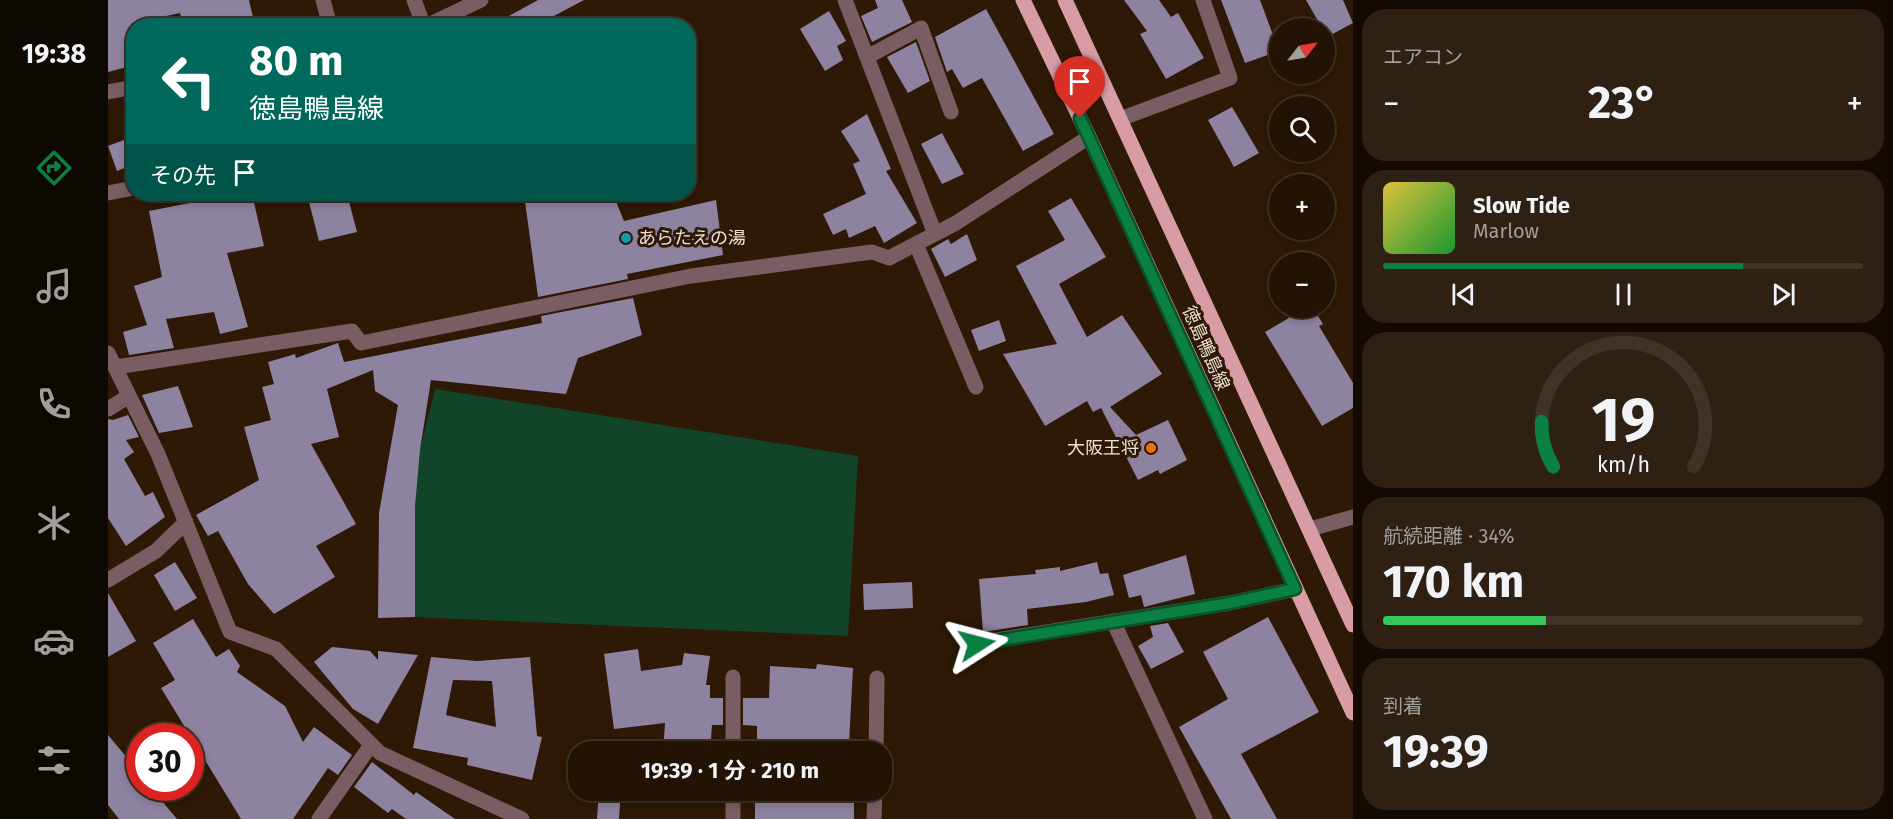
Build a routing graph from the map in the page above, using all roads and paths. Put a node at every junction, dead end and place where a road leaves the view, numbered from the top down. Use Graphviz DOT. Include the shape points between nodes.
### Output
graph roads {
  1 [pos="323,0"];
  2 [pos="414,0"];
  3 [pos="481,0"];
  4 [pos="845,0"];
  5 [pos="1023,0"];
  6 [pos="1065,0"];
  7 [pos="1203,0"];
  8 [pos="328,18"];
  9 [pos="421,18"];
  10 [pos="442,18"];
  11 [pos="867,57"];
  12 [pos="126,89"];
  13 [pos="108,93"];
  14 [pos="951,112"];
  15 [pos="1120,119"];
  16 [pos="1089,137"];
  17 [pos="126,190"];
  18 [pos="108,193"];
  19 [pos="935,234"];
  20 [pos="916,244"];
  21 [pos="108,353"];
  22 [pos="116,367"];
  23 [pos="976,387"];
  24 [pos="129,396"];
  25 [pos="108,409"];
  26 [pos="1353,517"];
  27 [pos="186,522"];
  28 [pos="1310,529"];
  29 [pos="108,580"];
  30 [pos="1295,589"];
  31 [pos="1113,621"];
  32 [pos="1353,625"];
  33 [pos="977,644"];
  34 [pos="733,677"];
  35 [pos="877,678"];
  36 [pos="1353,712"];
  37 [pos="733,741"];
  38 [pos="876,741"];
  39 [pos="371,744"];
  40 [pos="733,801"];
  41 [pos="875,801"];
  42 [pos="320,819"];
  43 [pos="522,819"];
  44 [pos="733,819"];
  45 [pos="874,819"];
  46 [pos="1205,819"];
  1 -- 8 [label="street"];
  2 -- 9 [label="street"];
  3 -- 10 [label="street"];
  4 -- 11 [label="street"];
  5 -- 16 [label="main road, 徳島鴨島線"];
  6 -- 15 [label="main road, 徳島鴨島線"];
  7 -- 15 [label="street" via="1230,78"];
  11 -- 14 [label="street" via="921,28"];
  11 -- 19 [label="street"];
  12 -- 13 [label="street"];
  15 -- 28 [label="main road, 徳島鴨島線"];
  16 -- 19 [label="street"];
  16 -- 30 [label="main road, 徳島鴨島線"];
  17 -- 18 [label="street"];
  19 -- 20 [label="street"];
  20 -- 22 [label="street" via="889,258 872,252 691,276 361,343 352,331"];
  20 -- 23 [label="street"];
  21 -- 22 [label="street"];
  22 -- 24 [label="street"];
  24 -- 25 [label="street"];
  24 -- 27 [label="street"];
  26 -- 28 [label="street"];
  27 -- 29 [label="street" via="156,551"];
  27 -- 39 [label="street" via="230,633 276,649"];
  28 -- 32 [label="main road, 徳島鴨島線"];
  30 -- 31 [label="street"];
  30 -- 36 [label="main road, 徳島鴨島線"];
  31 -- 33 [label="street"];
  31 -- 46 [label="street"];
  34 -- 37 [label="street"];
  35 -- 38 [label="street"];
  39 -- 42 [label="street"];
  39 -- 43 [label="street" via="380,753"];
  40 -- 44 [label="street"];
  41 -- 45 [label="street"];
}
